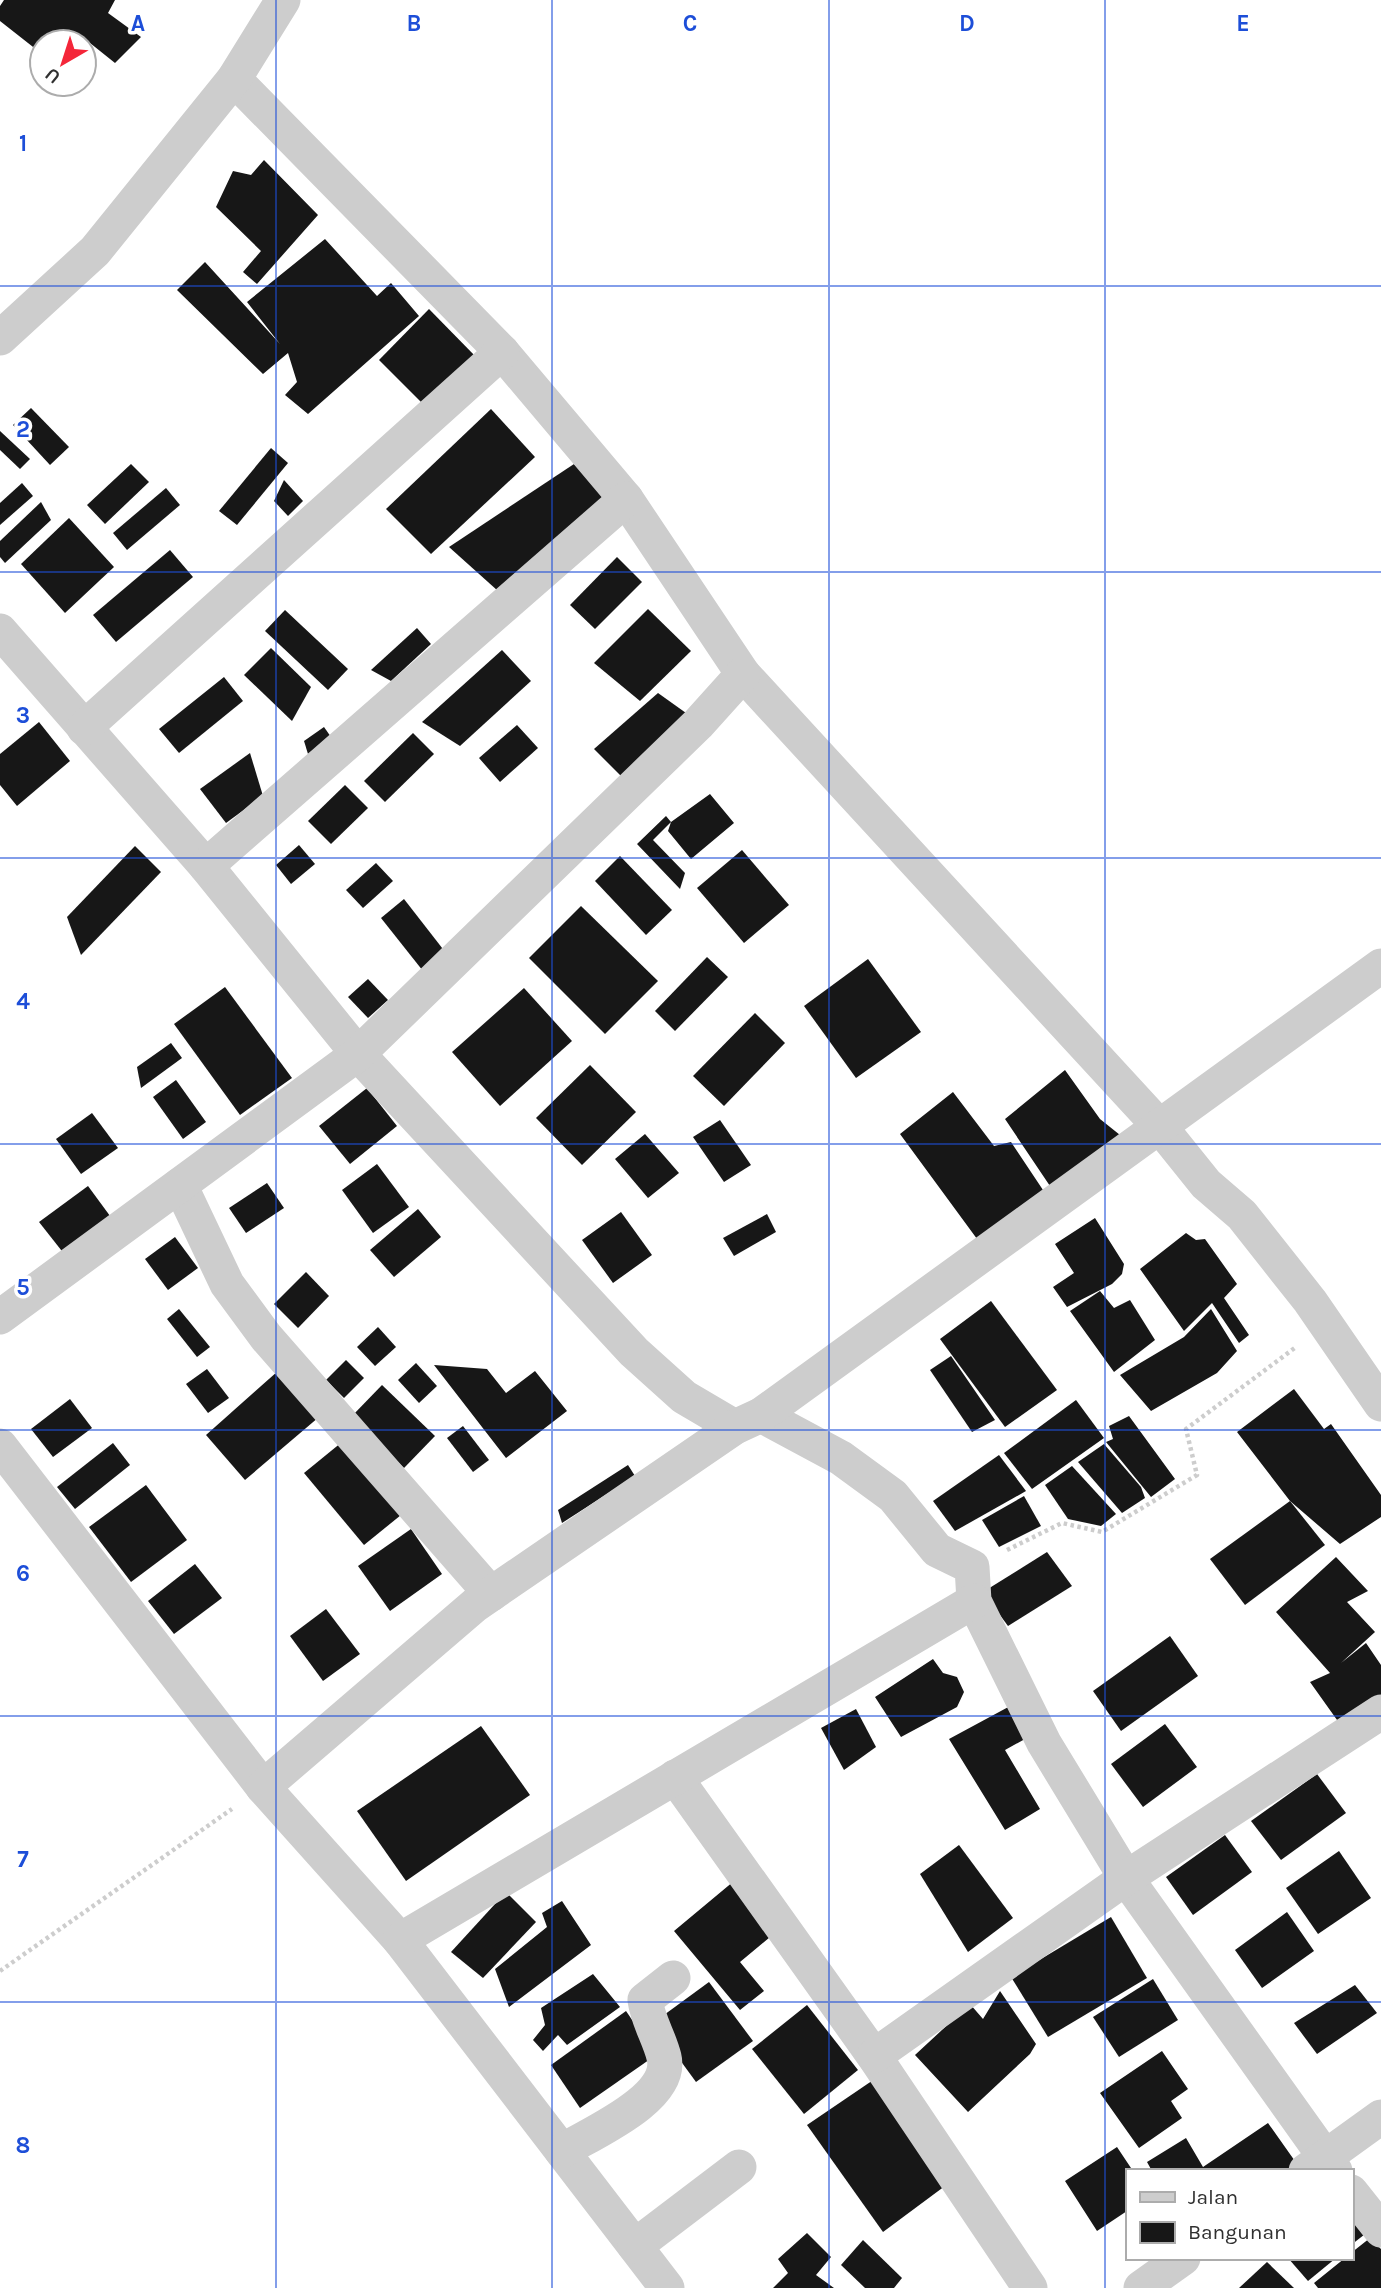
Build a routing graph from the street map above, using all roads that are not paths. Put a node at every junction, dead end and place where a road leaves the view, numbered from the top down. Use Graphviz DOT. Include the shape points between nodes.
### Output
graph roads {
  1 [pos="283,0"];
  2 [pos="234,79"];
  3 [pos="0,338"];
  4 [pos="502,352"];
  5 [pos="626,499"];
  6 [pos="0,631"];
  7 [pos="743,674"];
  8 [pos="84,729"];
  9 [pos="206,866"];
  10 [pos="1381,966"];
  11 [pos="358,1054"];
  12 [pos="1161,1128"];
  13 [pos="180,1185"];
  14 [pos="0,1317"];
  15 [pos="1381,1404"];
  16 [pos="748,1421"];
  17 [pos="0,1446"];
  18 [pos="972,1584"];
  19 [pos="491,1594"];
  20 [pos="1381,1712"];
  21 [pos="675,1777"];
  22 [pos="263,1787"];
  23 [pos="1126,1878"];
  24 [pos="400,1940"];
  25 [pos="673,1978"];
  26 [pos="874,2056"];
  27 [pos="1381,2117"];
  28 [pos="562,2151"];
  29 [pos="1322,2166"];
  30 [pos="738,2168"];
  31 [pos="1353,2195"];
  32 [pos="1381,2230"];
  33 [pos="635,2246"];
  34 [pos="1180,2260"];
  35 [pos="667,2288"];
  36 [pos="1030,2288"];
  37 [pos="1141,2288"];
  1 -- 2 [label="street"];
  2 -- 3 [label="street" via="95,251"];
  2 -- 4 [label="street"];
  4 -- 5 [label="street"];
  4 -- 8 [label="street"];
  5 -- 7 [label="street"];
  5 -- 9 [label="street"];
  6 -- 8 [label="street"];
  7 -- 11 [label="street" via="698,724"];
  7 -- 12 [label="street"];
  8 -- 9 [label="street"];
  9 -- 11 [label="street"];
  10 -- 12 [label="street"];
  11 -- 13 [label="street"];
  11 -- 16 [label="street" via="635,1352 684,1397"];
  12 -- 15 [label="street" via="1206,1184 1242,1215"];
  12 -- 16 [label="street"];
  13 -- 14 [label="street"];
  13 -- 19 [label="street" via="227,1284 266,1337"];
  16 -- 18 [label="street" via="841,1458 893,1496"];
  16 -- 19 [label="street"];
  17 -- 22 [label="street"];
  18 -- 21 [label="street"];
  18 -- 23 [label="street" via="1044,1743"];
  19 -- 22 [label="street"];
  20 -- 23 [label="street"];
  21 -- 24 [label="street"];
  21 -- 26 [label="street"];
  22 -- 24 [label="street"];
  23 -- 26 [label="street"];
  23 -- 29 [label="street"];
  24 -- 28 [label="street"];
  25 -- 28 [label="street" via="645,2000 664,2057 659,2088"];
  26 -- 36 [label="street"];
  27 -- 29 [label="street"];
  28 -- 33 [label="street"];
  30 -- 33 [label="street"];
  31 -- 32 [label="street"];
  33 -- 35 [label="street"];
  34 -- 37 [label="street"];
}
